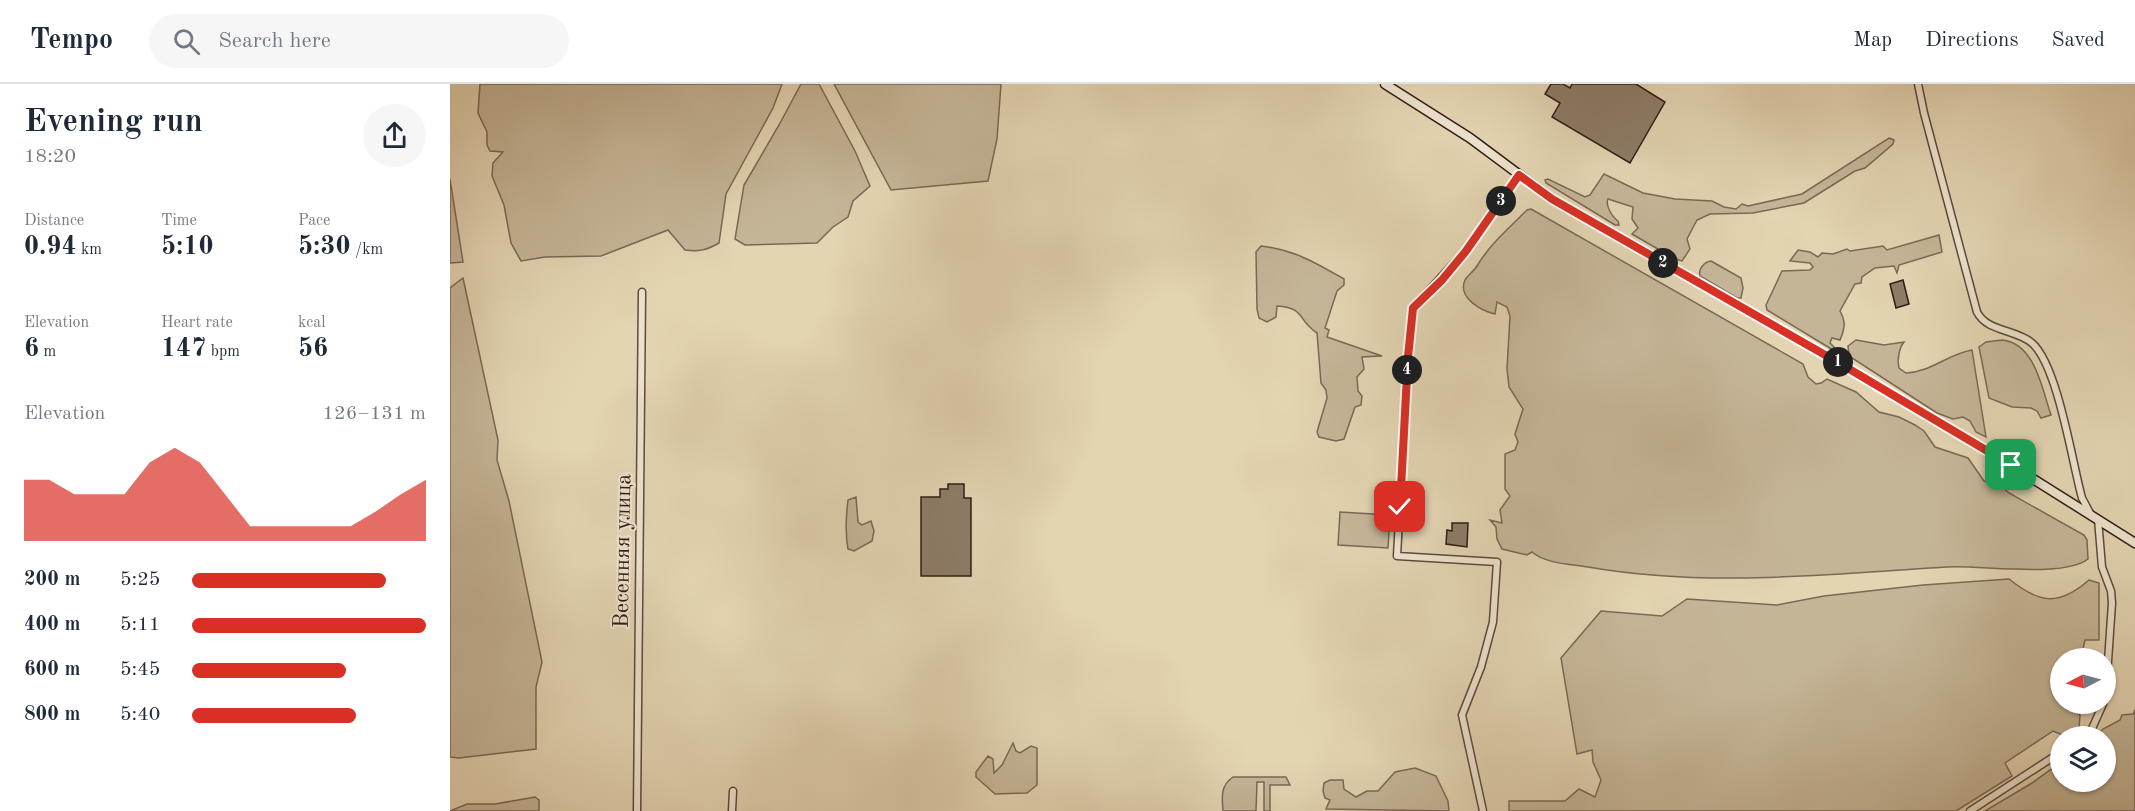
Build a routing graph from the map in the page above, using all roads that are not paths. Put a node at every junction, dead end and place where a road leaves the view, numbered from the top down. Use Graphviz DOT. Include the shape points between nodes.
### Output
graph roads {
  1 [pos="1385,84"];
  2 [pos="1918,84"];
  3 [pos="1519,175"];
  4 [pos="642,292"];
  5 [pos="2090,513"];
  6 [pos="2098,518"];
  7 [pos="2135,543"];
  8 [pos="2109,648"];
  9 [pos="2050,759"];
  10 [pos="733,791"];
  11 [pos="638,811"];
  12 [pos="732,811"];
  13 [pos="1483,811"];
  14 [pos="1970,811"];
  1 -- 3 [label="street" via="1470,138"];
  2 -- 5 [label="street" via="1977,312 1988,324 2033,343 2044,359 2082,498"];
  3 -- 5 [label="street" via="1552,199 1834,360"];
  3 -- 13 [label="street" via="1466,251 1413,308 1408,357 1397,556 1497,562 1493,622 1462,715"];
  4 -- 11 [label="street, Весенняя улица"];
  5 -- 6 [label="street"];
  6 -- 7 [label="street"];
  6 -- 8 [label="street" via="2102,567 2112,603"];
  9 -- 14 [label="street"];
  10 -- 12 [label="street"];
}
